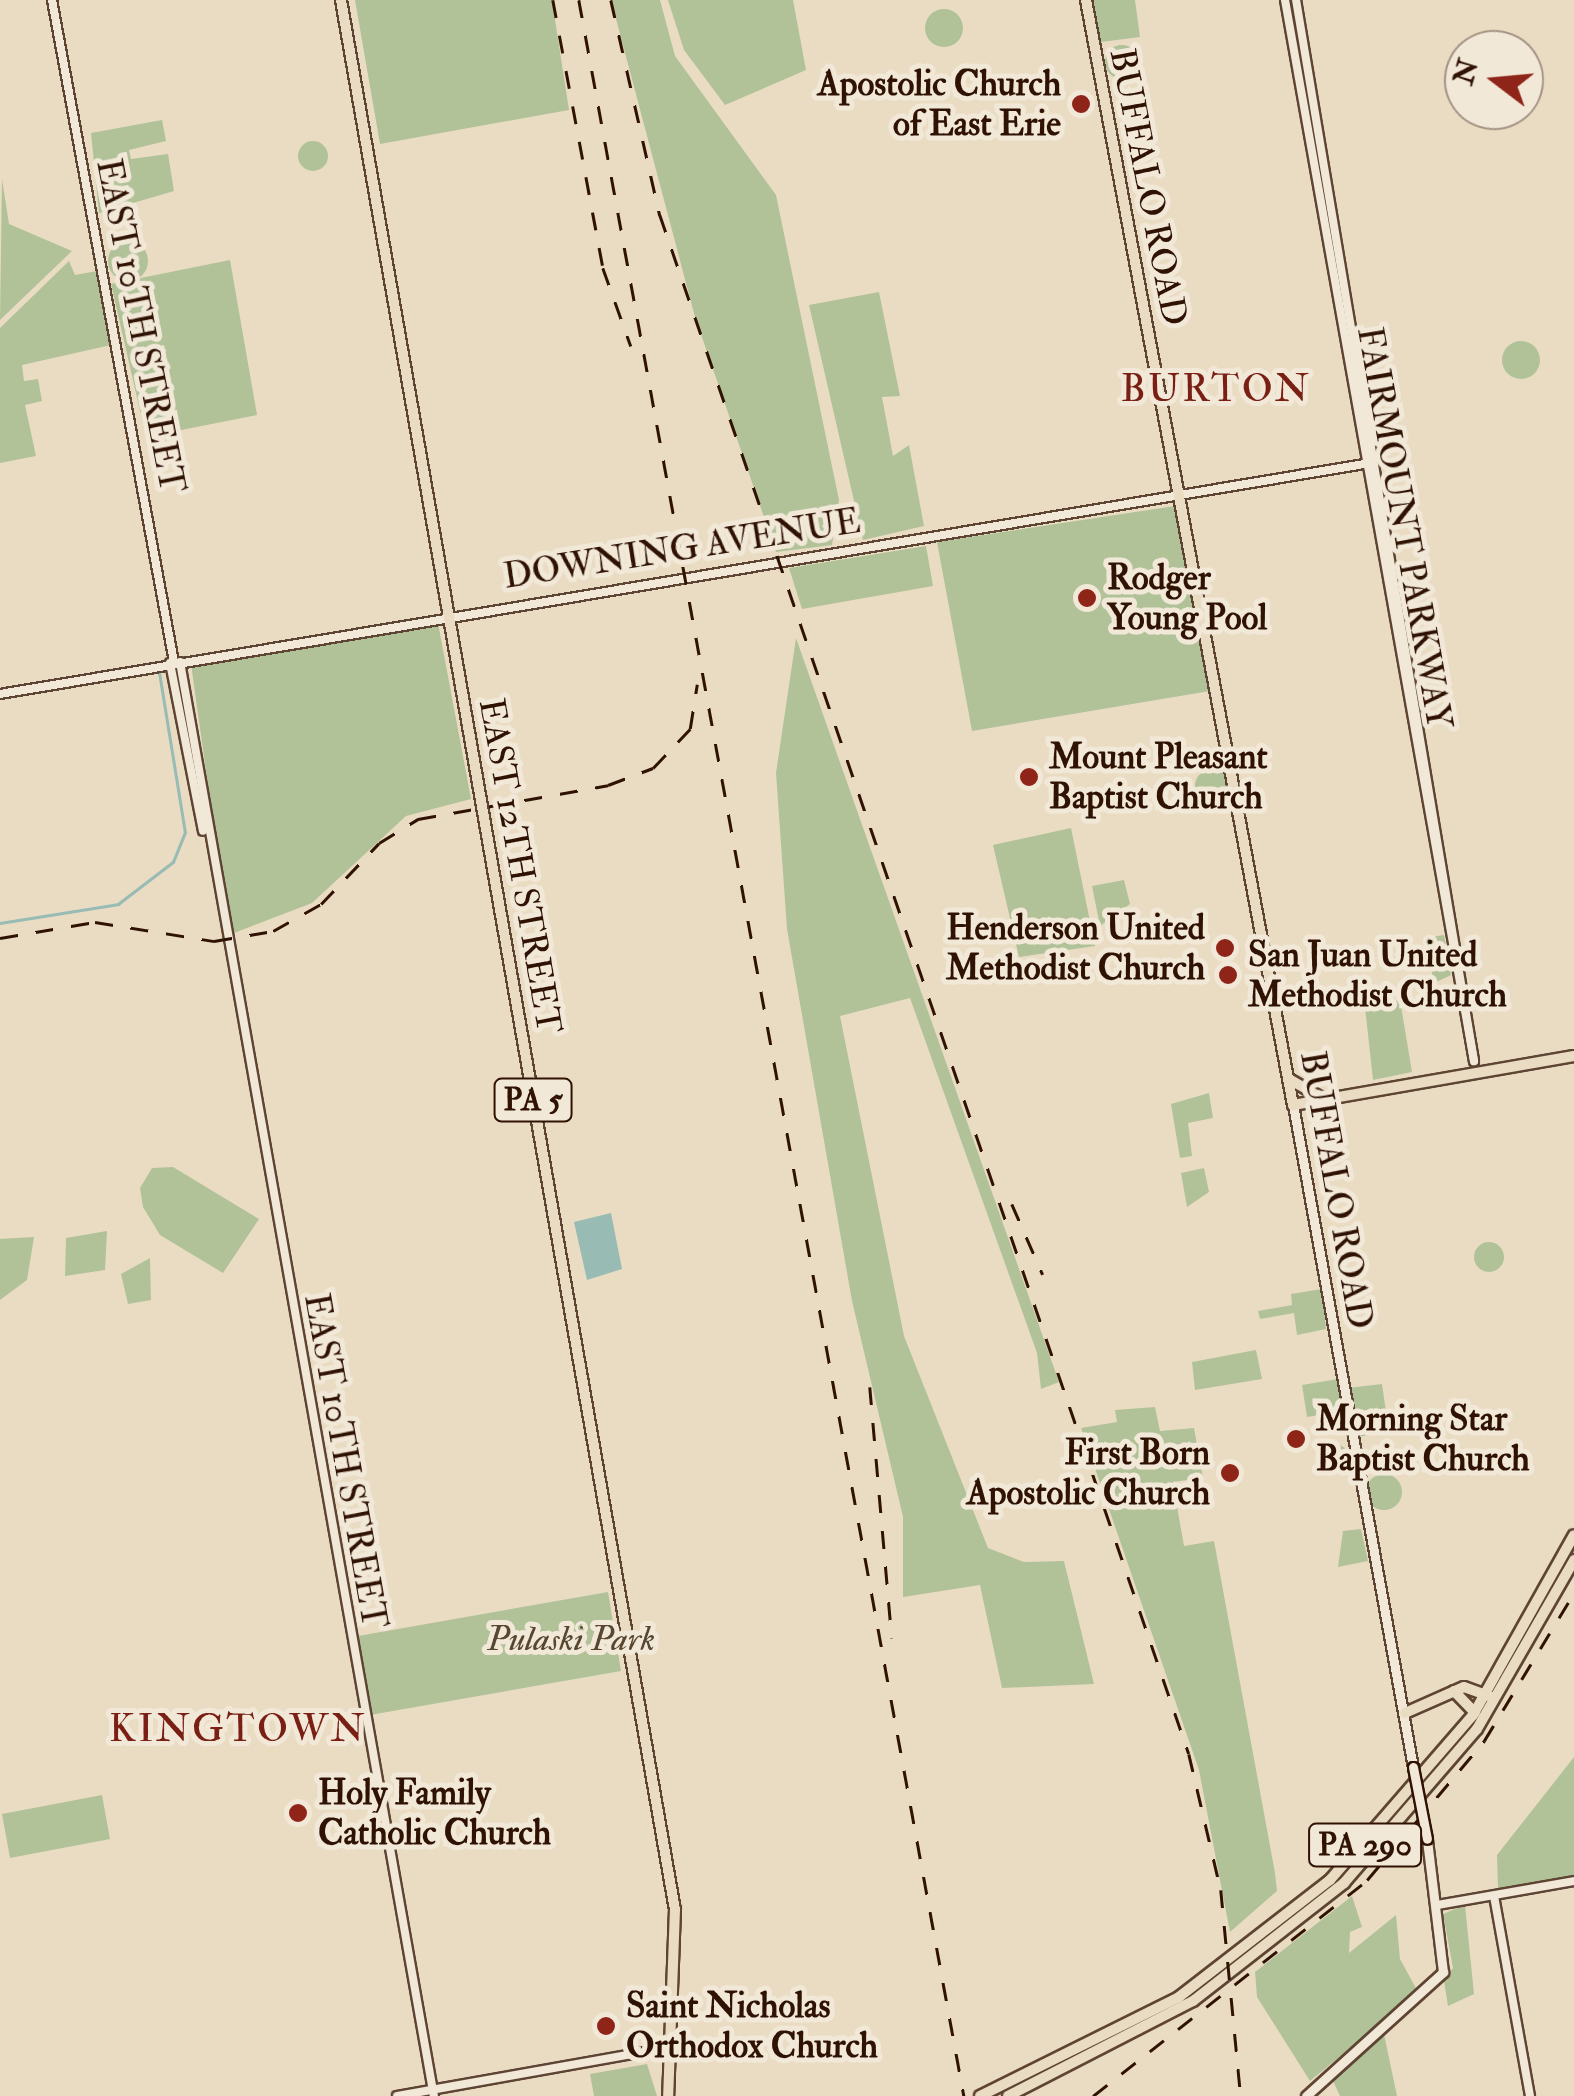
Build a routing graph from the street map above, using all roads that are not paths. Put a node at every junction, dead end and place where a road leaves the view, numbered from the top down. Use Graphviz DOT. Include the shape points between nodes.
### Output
graph roads {
  1 [pos="52,0"];
  2 [pos="341,0"];
  3 [pos="1086,0"];
  4 [pos="1285,0"];
  5 [pos="1296,0"];
  6 [pos="1370,463"];
  7 [pos="1179,496"];
  8 [pos="448,616"];
  9 [pos="175,662"];
  10 [pos="0,694"];
  11 [pos="1574,1056"];
  12 [pos="1475,1067"];
  13 [pos="1288,1078"];
  14 [pos="1325,1099"];
  15 [pos="1293,1104"];
  16 [pos="1574,1535"];
  17 [pos="1574,1560"];
  18 [pos="1454,1691"];
  19 [pos="1492,1697"];
  20 [pos="1405,1713"];
  21 [pos="1474,1713"];
  22 [pos="1574,1881"];
  23 [pos="1494,1896"];
  24 [pos="1437,1904"];
  25 [pos="666,2048"];
  26 [pos="1063,2066"];
  27 [pos="434,2093"];
  28 [pos="397,2096"];
  29 [pos="668,2096"];
  30 [pos="980,2096"];
  31 [pos="1008,2096"];
  32 [pos="1306,2096"];
  33 [pos="1530,2096"];
  1 -- 9 [label="street, EAST 10TH STREET"];
  2 -- 8 [label="main road, EAST 12TH STREET / PA 5"];
  3 -- 7 [label="main road, BUFFALO ROAD"];
  4 -- 6 [label="street, FAIRMOUNT PARKWAY"];
  5 -- 6 [label="street, FAIRMOUNT PARKWAY"];
  6 -- 7 [label="street, DOWNING AVENUE"];
  6 -- 12 [label="street, FAIRMOUNT PARKWAY"];
  7 -- 8 [label="street, DOWNING AVENUE"];
  7 -- 13 [label="main road, BUFFALO ROAD"];
  8 -- 9 [label="street, DOWNING AVENUE"];
  8 -- 25 [label="main road, EAST 12TH STREET / PA 5" via="677,1918"];
  9 -- 10 [label="street, DOWNING AVENUE"];
  9 -- 27 [label="street, EAST 10TH STREET"];
  11 -- 12 [label="main road"];
  12 -- 14 [label="main road"];
  13 -- 14 [label="main road"];
  13 -- 15 [label="main road, BUFFALO ROAD"];
  14 -- 15 [label="main road"];
  15 -- 20 [label="main road, BUFFALO ROAD"];
  16 -- 19 [label="main road, PA 290"];
  17 -- 19 [label="main road, PA 290"];
  18 -- 19 [label="main road"];
  18 -- 20 [label="main road"];
  18 -- 21 [label="main road"];
  19 -- 21 [label="main road, PA 290"];
  19 -- 26 [label="main road, PA 290" via="1406,1818 1310,1914 1193,2001"];
  20 -- 24 [label="main road, BUFFALO ROAD, bridge"];
  21 -- 26 [label="main road, PA 290" via="1382,1828 1271,1931 1165,2006"];
  22 -- 23 [label="street"];
  23 -- 24 [label="street"];
  23 -- 33 [label="street"];
  24 -- 32 [label="main road, BUFFALO ROAD" via="1442,1975"];
  25 -- 27 [label="street"];
  25 -- 29 [label="main road, EAST 12TH STREET / PA 5"];
  26 -- 30 [label="main road, PA 290"];
  26 -- 31 [label="main road, PA 290"];
  27 -- 28 [label="street"];
}
